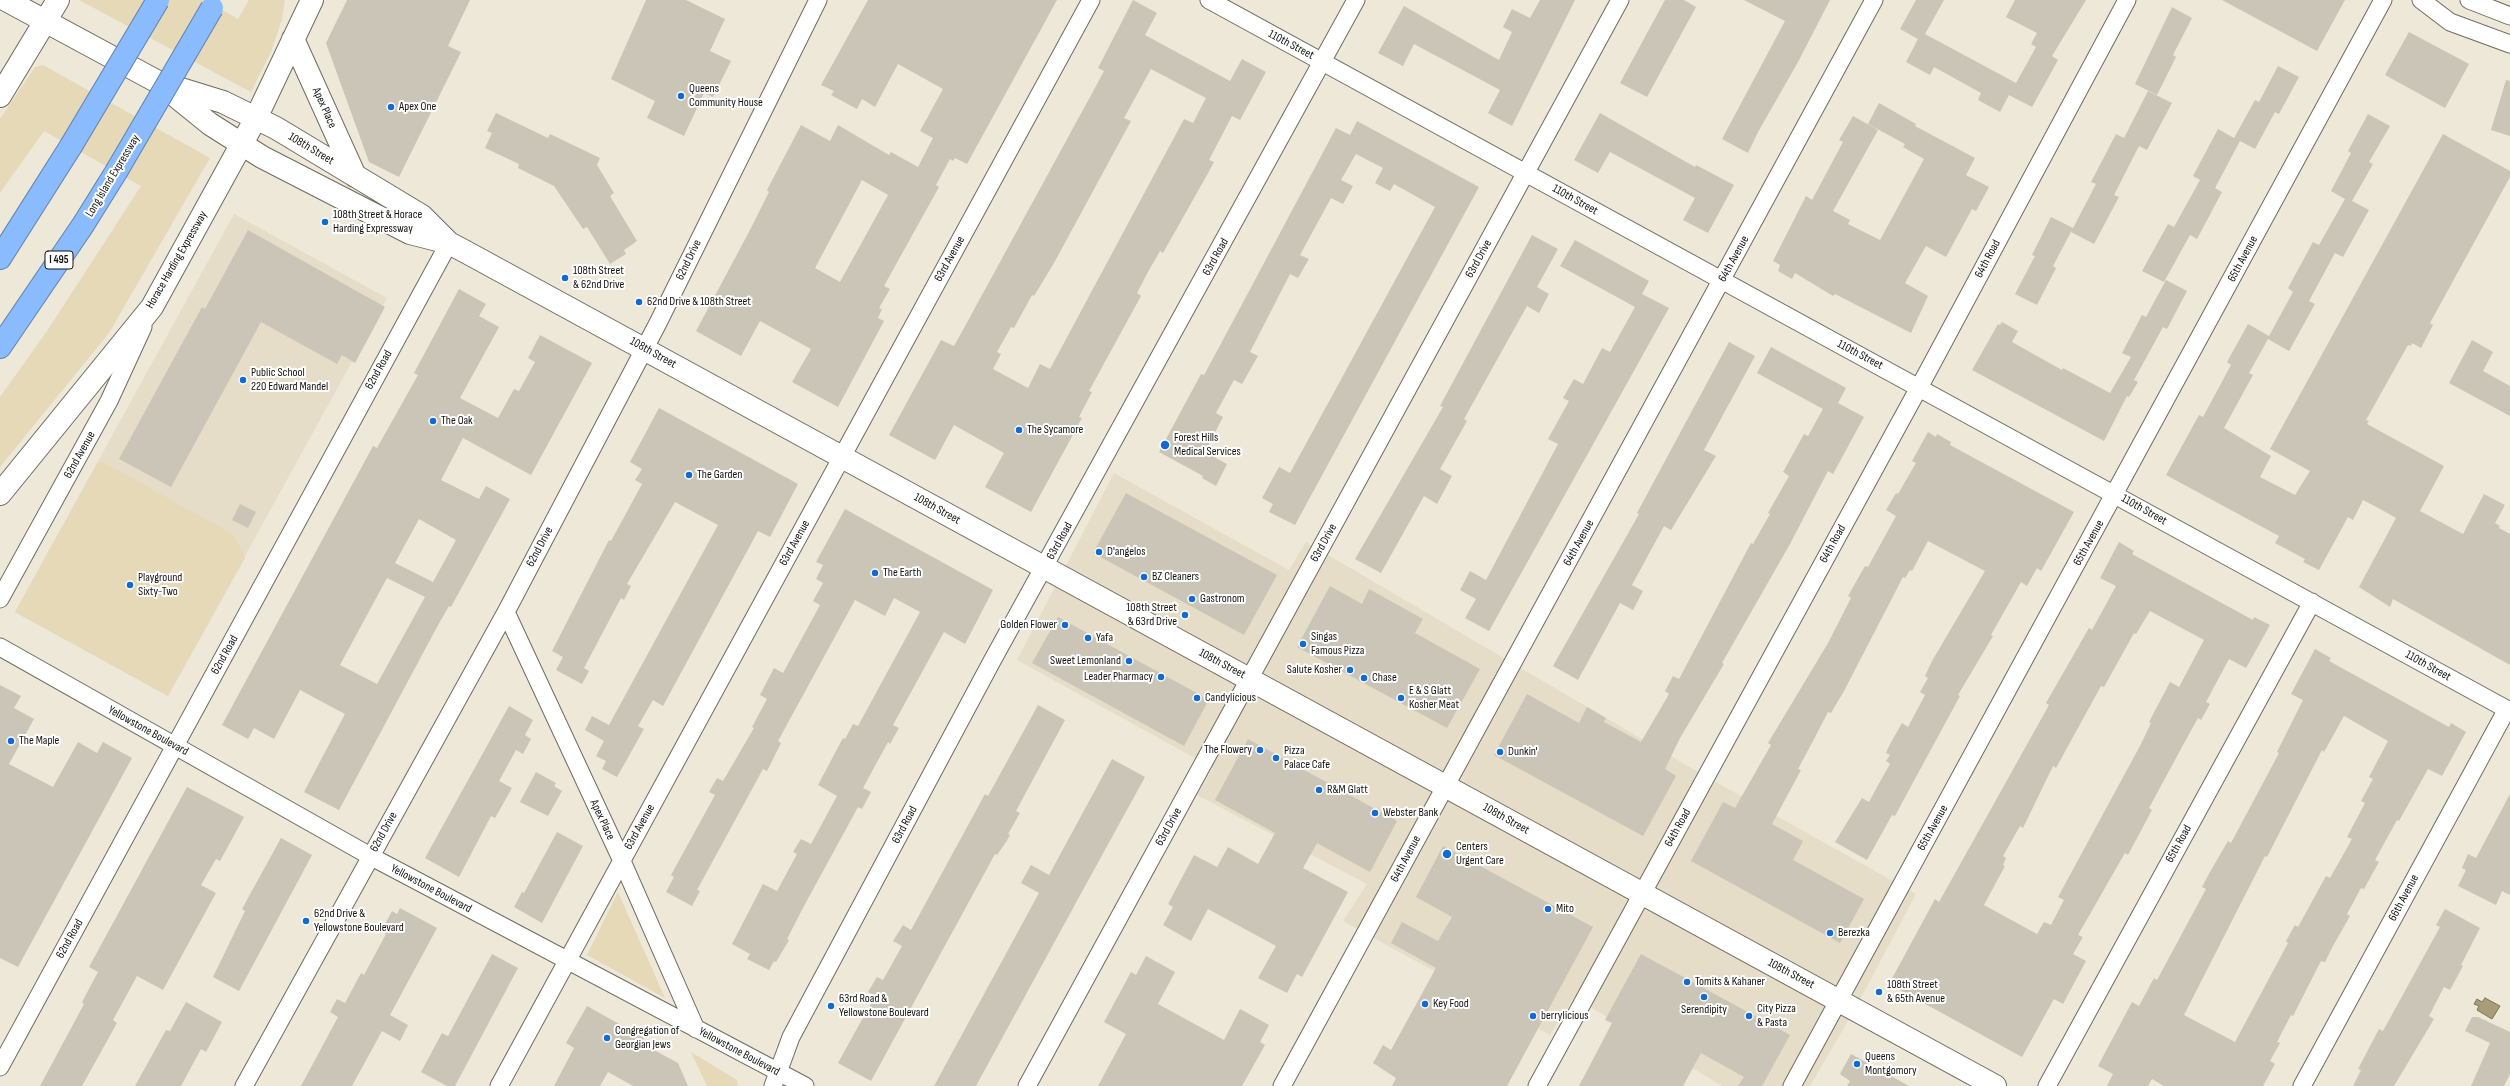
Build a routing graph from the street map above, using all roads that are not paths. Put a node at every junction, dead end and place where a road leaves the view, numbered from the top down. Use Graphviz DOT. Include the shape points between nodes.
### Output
graph roads {
  1 [pos="6,0"];
  2 [pos="58,0"];
  3 [pos="158,0"];
  4 [pos="303,0"];
  5 [pos="312,0"];
  6 [pos="818,0"];
  7 [pos="1091,0"];
  8 [pos="1209,0"];
  9 [pos="1356,0"];
  10 [pos="1620,0"];
  11 [pos="1874,0"];
  12 [pos="2127,0"];
  13 [pos="2383,0"];
  14 [pos="2421,0"];
  15 [pos="2469,0"];
  16 [pos="214,4"];
  17 [pos="2510,16"];
  18 [pos="45,20"];
  19 [pos="293,39"];
  20 [pos="2510,44"];
  21 [pos="1322,62"];
  22 [pos="158,82"];
  23 [pos="0,96"];
  24 [pos="256,118"];
  25 [pos="242,144"];
  26 [pos="1526,173"];
  27 [pos="355,176"];
  28 [pos="449,243"];
  29 [pos="1,257"];
  30 [pos="1722,281"];
  31 [pos="152,306"];
  32 [pos="0,347"];
  33 [pos="644,348"];
  34 [pos="1919,387"];
  35 [pos="842,457"];
  36 [pos="0,494"];
  37 [pos="2115,494"];
  38 [pos="1045,568"];
  39 [pos="0,599"];
  40 [pos="2312,602"];
  41 [pos="506,612"];
  42 [pos="0,648"];
  43 [pos="1250,679"];
  44 [pos="2508,710"];
  45 [pos="175,746"];
  46 [pos="1446,786"];
  47 [pos="370,856"];
  48 [pos="622,861"];
  49 [pos="1642,894"];
  50 [pos="566,962"];
  51 [pos="1839,1001"];
  52 [pos="696,1029"];
  53 [pos="0,1067"];
  54 [pos="776,1079"];
  55 [pos="244,1086"];
  56 [pos="499,1086"];
  57 [pos="805,1086"];
  58 [pos="1027,1086"];
  59 [pos="1282,1086"];
  60 [pos="1537,1086"];
  61 [pos="1792,1086"];
  62 [pos="1995,1086"];
  63 [pos="2047,1086"];
  64 [pos="2302,1086"];
  1 -- 18 [label="main road, 108th Street"];
  2 -- 18 [label="main road"];
  3 -- 29 [label="highway, bridge" via="72,146"];
  4 -- 19 [label="main road"];
  5 -- 19 [label="main road, Horace Harding Expressway"];
  6 -- 33 [label="street, 62nd Drive"];
  7 -- 35 [label="street, 63rd Avenue"];
  8 -- 21 [label="street, 110th Street"];
  9 -- 21 [label="street, 63rd Road"];
  10 -- 26 [label="street, 63rd Drive"];
  11 -- 30 [label="street, 64th Avenue"];
  12 -- 34 [label="street, 64th Road"];
  13 -- 37 [label="street, 65th Avenue"];
  14 -- 20 [label="street" via="2450,22"];
  15 -- 17 [label="street"];
  16 -- 32 [label="highway, Long Island Expressway / I 495, bridge" via="116,172"];
  18 -- 22 [label="main road, 108th Street"];
  18 -- 23 [label="main road"];
  19 -- 24 [label="main road, Horace Harding Expressway"];
  19 -- 27 [label="main road, Apex Place"];
  21 -- 26 [label="street, 110th Street"];
  21 -- 38 [label="street, 63rd Road"];
  22 -- 24 [label="main road, 108th Street" via="223,102"];
  22 -- 25 [label="main road, 108th Street" via="210,124"];
  24 -- 25 [label="main road, Horace Harding Expressway"];
  24 -- 27 [label="main road, 108th Street"];
  25 -- 28 [label="main road, 108th Street" via="410,233"];
  25 -- 31 [label="main road, Horace Harding Expressway"];
  26 -- 30 [label="street, 110th Street"];
  26 -- 43 [label="street, 63rd Drive"];
  27 -- 28 [label="main road, 108th Street" via="422,216"];
  28 -- 33 [label="main road, 108th Street"];
  28 -- 45 [label="street, 62nd Road"];
  30 -- 34 [label="street, 110th Street"];
  30 -- 46 [label="street, 64th Avenue"];
  31 -- 36 [label="main road, Horace Harding Expressway"];
  31 -- 39 [label="street, 62nd Avenue" via="109,401"];
  33 -- 35 [label="main road, 108th Street"];
  33 -- 41 [label="street, 62nd Drive"];
  34 -- 37 [label="street, 110th Street"];
  34 -- 49 [label="street, 64th Road"];
  35 -- 38 [label="main road, 108th Street"];
  35 -- 48 [label="street, 63rd Avenue"];
  37 -- 40 [label="street, 110th Street"];
  37 -- 51 [label="street, 65th Avenue"];
  38 -- 43 [label="main road, 108th Street"];
  38 -- 54 [label="street, 63rd Road" via="992,661 791,1037"];
  40 -- 44 [label="street, 110th Street"];
  40 -- 63 [label="street, 65th Road"];
  41 -- 47 [label="street, 62nd Drive"];
  41 -- 48 [label="street, Apex Place"];
  42 -- 45 [label="street, Yellowstone Boulevard"];
  43 -- 46 [label="main road, 108th Street"];
  43 -- 58 [label="street, 63rd Drive"];
  44 -- 64 [label="street, 66th Avenue"];
  45 -- 47 [label="street, Yellowstone Boulevard"];
  45 -- 53 [label="street, 62nd Road"];
  46 -- 49 [label="main road, 108th Street"];
  46 -- 59 [label="street, 64th Avenue"];
  47 -- 50 [label="street, Yellowstone Boulevard"];
  47 -- 55 [label="street, 62nd Drive"];
  48 -- 50 [label="street, 63rd Avenue"];
  48 -- 52 [label="street, Apex Place"];
  49 -- 51 [label="main road, 108th Street"];
  49 -- 60 [label="street, 64th Road"];
  50 -- 52 [label="street, Yellowstone Boulevard"];
  50 -- 56 [label="street, 63rd Avenue"];
  51 -- 61 [label="street, 65th Avenue"];
  51 -- 62 [label="main road, 108th Street"];
  52 -- 54 [label="street, Yellowstone Boulevard"];
  54 -- 57 [label="street, Yellowstone Boulevard"];
}
